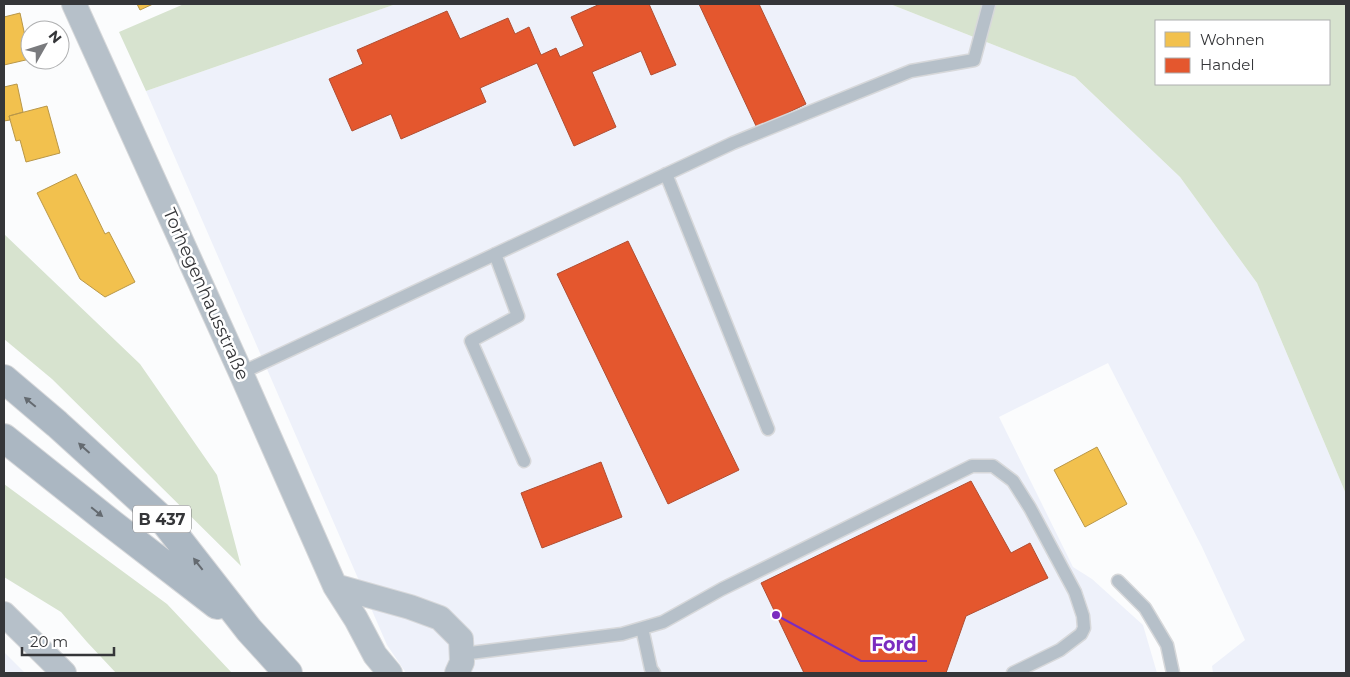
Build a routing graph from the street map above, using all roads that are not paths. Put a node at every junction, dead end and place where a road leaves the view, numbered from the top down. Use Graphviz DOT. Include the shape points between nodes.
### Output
graph roads {
  1 [pos="74,4"];
  2 [pos="989,4"];
  3 [pos="666,174"];
  4 [pos="495,254"];
  5 [pos="241,373"];
  6 [pos="4,379"];
  7 [pos="768,429"];
  8 [pos="4,438"];
  9 [pos="524,461"];
  10 [pos="1118,581"];
  11 [pos="335,586"];
  12 [pos="4,614"];
  13 [pos="642,628"];
  14 [pos="249,630"];
  15 [pos="459,664"];
  16 [pos="64,673"];
  17 [pos="288,673"];
  18 [pos="390,673"];
  19 [pos="654,673"];
  20 [pos="1013,673"];
  21 [pos="1173,673"];
  1 -- 5 [label="street, Torhegenhausstraße"];
  2 -- 3 [label="lane" via="974,60 911,71 733,143"];
  3 -- 4 [label="lane"];
  3 -- 7 [label="lane"];
  4 -- 5 [label="lane"];
  4 -- 9 [label="lane" via="518,316 471,341"];
  5 -- 11 [label="street, Torhegenhausstraße"];
  14 -- 6 [label="main road, B 437, one-way" via="164,521"];
  8 -- 14 [label="main road, B 437, one-way"];
  10 -- 21 [label="lane" via="1145,608 1167,645"];
  11 -- 15 [label="street" via="440,618 461,639"];
  11 -- 18 [label="street, Torhegenhausstraße" via="375,655"];
  12 -- 16 [label="street"];
  13 -- 15 [label="lane"];
  13 -- 19 [label="lane"];
  13 -- 20 [label="lane" via="663,622 722,589 972,466 993,466 1013,481 1030,508 1075,592 1083,616 1081,634 1060,650"];
  14 -- 17 [label="main road, B 437"];
}
